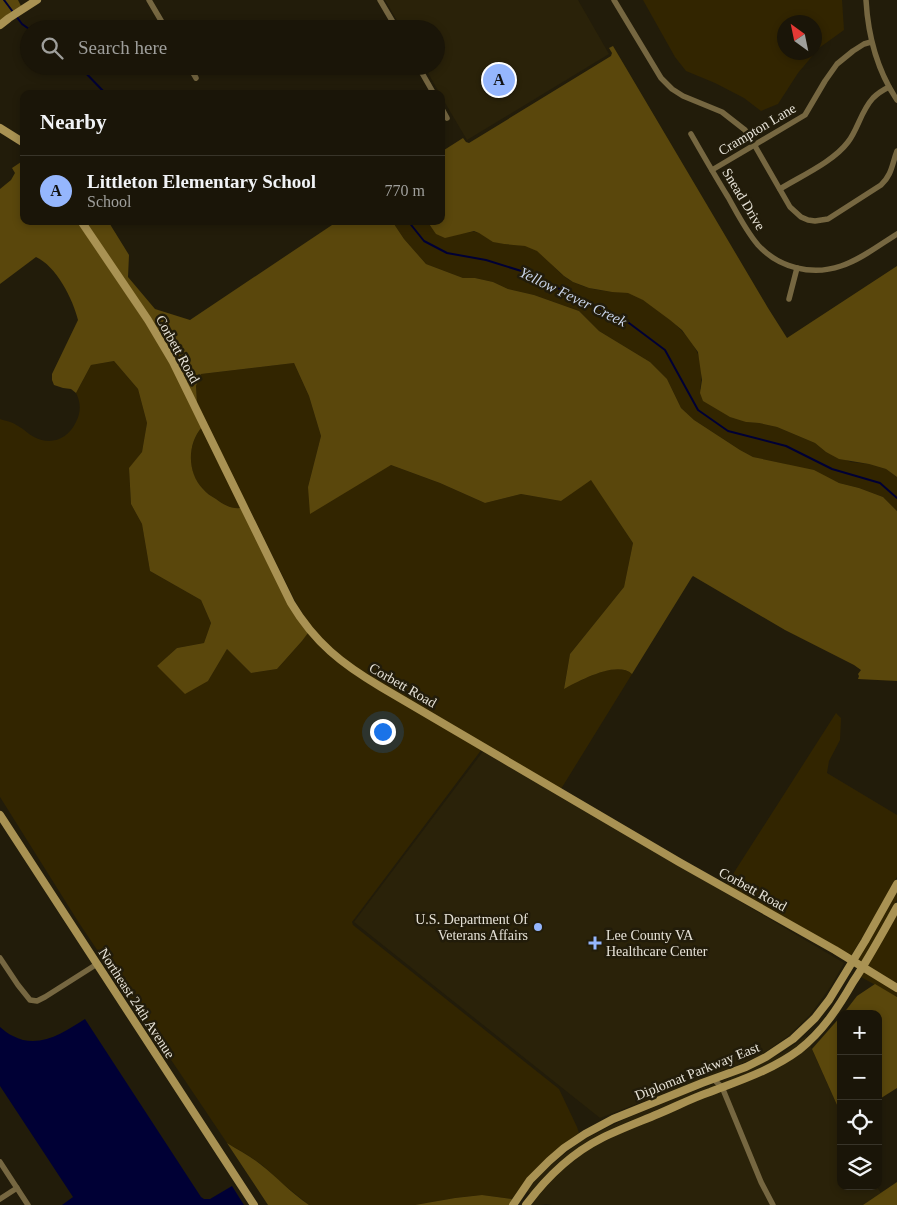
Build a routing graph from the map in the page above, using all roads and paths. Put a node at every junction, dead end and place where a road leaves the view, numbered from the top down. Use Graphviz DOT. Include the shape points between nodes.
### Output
graph roads {
  1 [pos="149,0"];
  2 [pos="380,0"];
  3 [pos="614,0"];
  4 [pos="866,0"];
  5 [pos="35,1"];
  6 [pos="161,20"];
  7 [pos="391,20"];
  8 [pos="0,25"];
  9 [pos="871,42"];
  10 [pos="194,75"];
  11 [pos="423,75"];
  12 [pos="196,78"];
  13 [pos="889,87"];
  14 [pos="432,90"];
  15 [pos="897,100"];
  16 [pos="445,113"];
  17 [pos="448,118"];
  18 [pos="0,128"];
  19 [pos="691,134"];
  20 [pos="20,140"];
  21 [pos="755,146"];
  22 [pos="897,151"];
  23 [pos="712,170"];
  24 [pos="780,189"];
  25 [pos="84,225"];
  26 [pos="897,234"];
  27 [pos="798,268"];
  28 [pos="789,299"];
  29 [pos="0,815"];
  30 [pos="897,884"];
  31 [pos="897,907"];
  32 [pos="0,958"];
  33 [pos="853,961"];
  34 [pos="97,964"];
  35 [pos="863,967"];
  36 [pos="897,988"];
  37 [pos="726,1074"];
  38 [pos="713,1079"];
  39 [pos="722,1087"];
  40 [pos="0,1162"];
  41 [pos="17,1188"];
  42 [pos="522,1192"];
  43 [pos="0,1199"];
  44 [pos="529,1202"];
  45 [pos="28,1205"];
  46 [pos="254,1205"];
  47 [pos="513,1205"];
  48 [pos="773,1205"];
  1 -- 6 [label="street"];
  2 -- 7 [label="street"];
  3 -- 21 [label="street" via="666,84 683,96 728,116 745,130"];
  4 -- 9 [label="street"];
  5 -- 8 [label="street"];
  9 -- 13 [label="street"];
  9 -- 21 [label="street, Crampton Lane" via="837,64 805,115"];
  10 -- 12 [label="street"];
  11 -- 14 [label="street"];
  13 -- 15 [label="street"];
  13 -- 24 [label="street" via="870,102 840,151"];
  16 -- 17 [label="street"];
  18 -- 20 [label="street"];
  19 -- 23 [label="street, Snead Drive"];
  21 -- 23 [label="street, Crampton Lane"];
  21 -- 24 [label="street"];
  22 -- 24 [label="street" via="886,180 828,219 815,221 801,217 790,207"];
  23 -- 27 [label="street, Snead Drive" via="757,244 778,261"];
  25 -- 33 [label="street, Corbett Road" via="173,362 292,604 325,648 381,687"];
  26 -- 27 [label="street, Snead Drive" via="843,266 830,270"];
  27 -- 28 [label="street"];
  29 -- 34 [label="street, Northeast 24th Avenue"];
  30 -- 33 [label="street, Diplomat Parkway East"];
  31 -- 35 [label="street, Diplomat Parkway East"];
  32 -- 34 [label="street" via="30,1000 37,1001"];
  33 -- 35 [label="street, Corbett Road"];
  33 -- 37 [label="street, Diplomat Parkway East" via="829,1000 800,1032 766,1057"];
  34 -- 46 [label="street, Northeast 24th Avenue"];
  35 -- 36 [label="street, Corbett Road"];
  35 -- 39 [label="street, Diplomat Parkway East" via="830,1019 806,1044 773,1066"];
  37 -- 38 [label="street, Diplomat Parkway East"];
  37 -- 39 [label="street"];
  38 -- 39 [label="street"];
  38 -- 42 [label="street, Diplomat Parkway East" via="613,1119 585,1134 549,1160"];
  39 -- 44 [label="street, Diplomat Parkway East" via="593,1143 566,1162"];
  39 -- 48 [label="street"];
  40 -- 41 [label="street"];
  41 -- 43 [label="street"];
  41 -- 45 [label="street"];
  42 -- 44 [label="street"];
  42 -- 47 [label="street, Diplomat Parkway East"];
}
